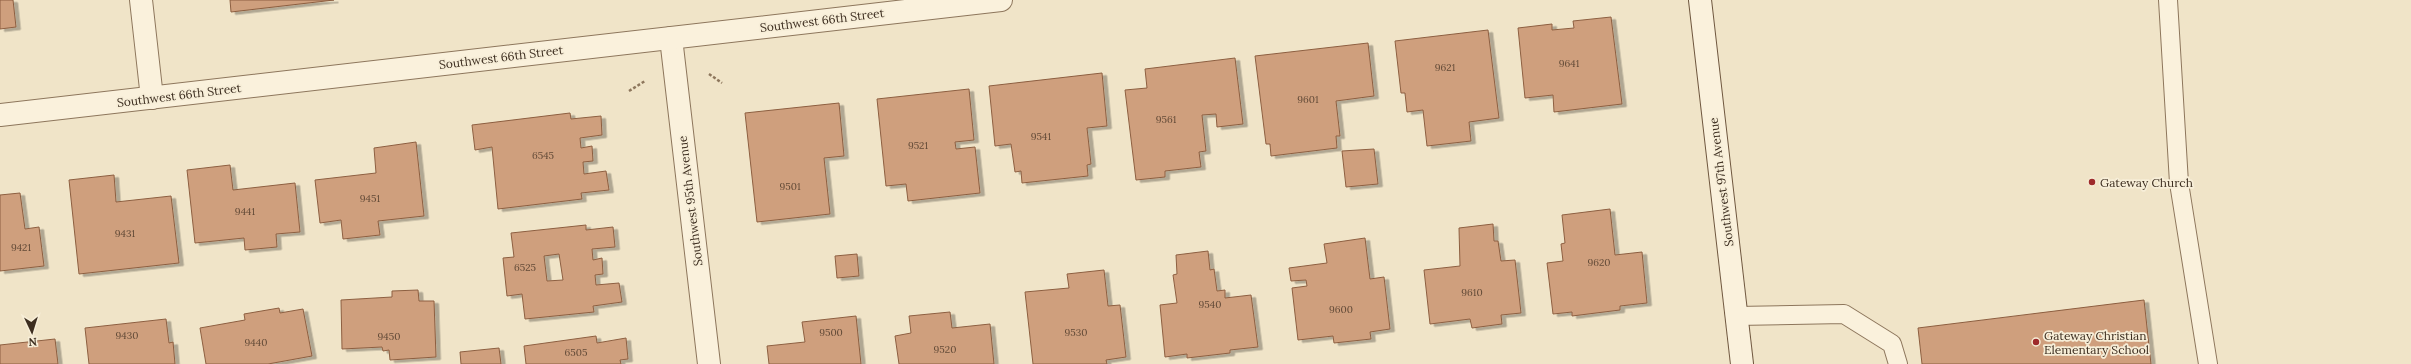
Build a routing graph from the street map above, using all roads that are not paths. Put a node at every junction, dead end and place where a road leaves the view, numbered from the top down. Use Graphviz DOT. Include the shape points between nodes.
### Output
graph roads {
  1 [pos="141,0"];
  2 [pos="1001,0"];
  3 [pos="1700,0"];
  4 [pos="2168,0"];
  5 [pos="927,4"];
  6 [pos="671,38"];
  7 [pos="152,98"];
  8 [pos="0,115"];
  9 [pos="1736,316"];
  10 [pos="709,364"];
  11 [pos="1742,364"];
  12 [pos="1898,364"];
  13 [pos="2208,364"];
  1 -- 7 [label="street"];
  2 -- 5 [label="street, Southwest 66th Street"];
  3 -- 9 [label="street, Southwest 97th Avenue"];
  4 -- 13 [label="lane" via="2179,183"];
  5 -- 6 [label="street, Southwest 66th Street"];
  6 -- 7 [label="street, Southwest 66th Street"];
  6 -- 10 [label="street, Southwest 95th Avenue"];
  7 -- 8 [label="street, Southwest 66th Street"];
  9 -- 11 [label="street, Southwest 97th Avenue"];
  9 -- 12 [label="lane" via="1844,314 1892,344"];
}
